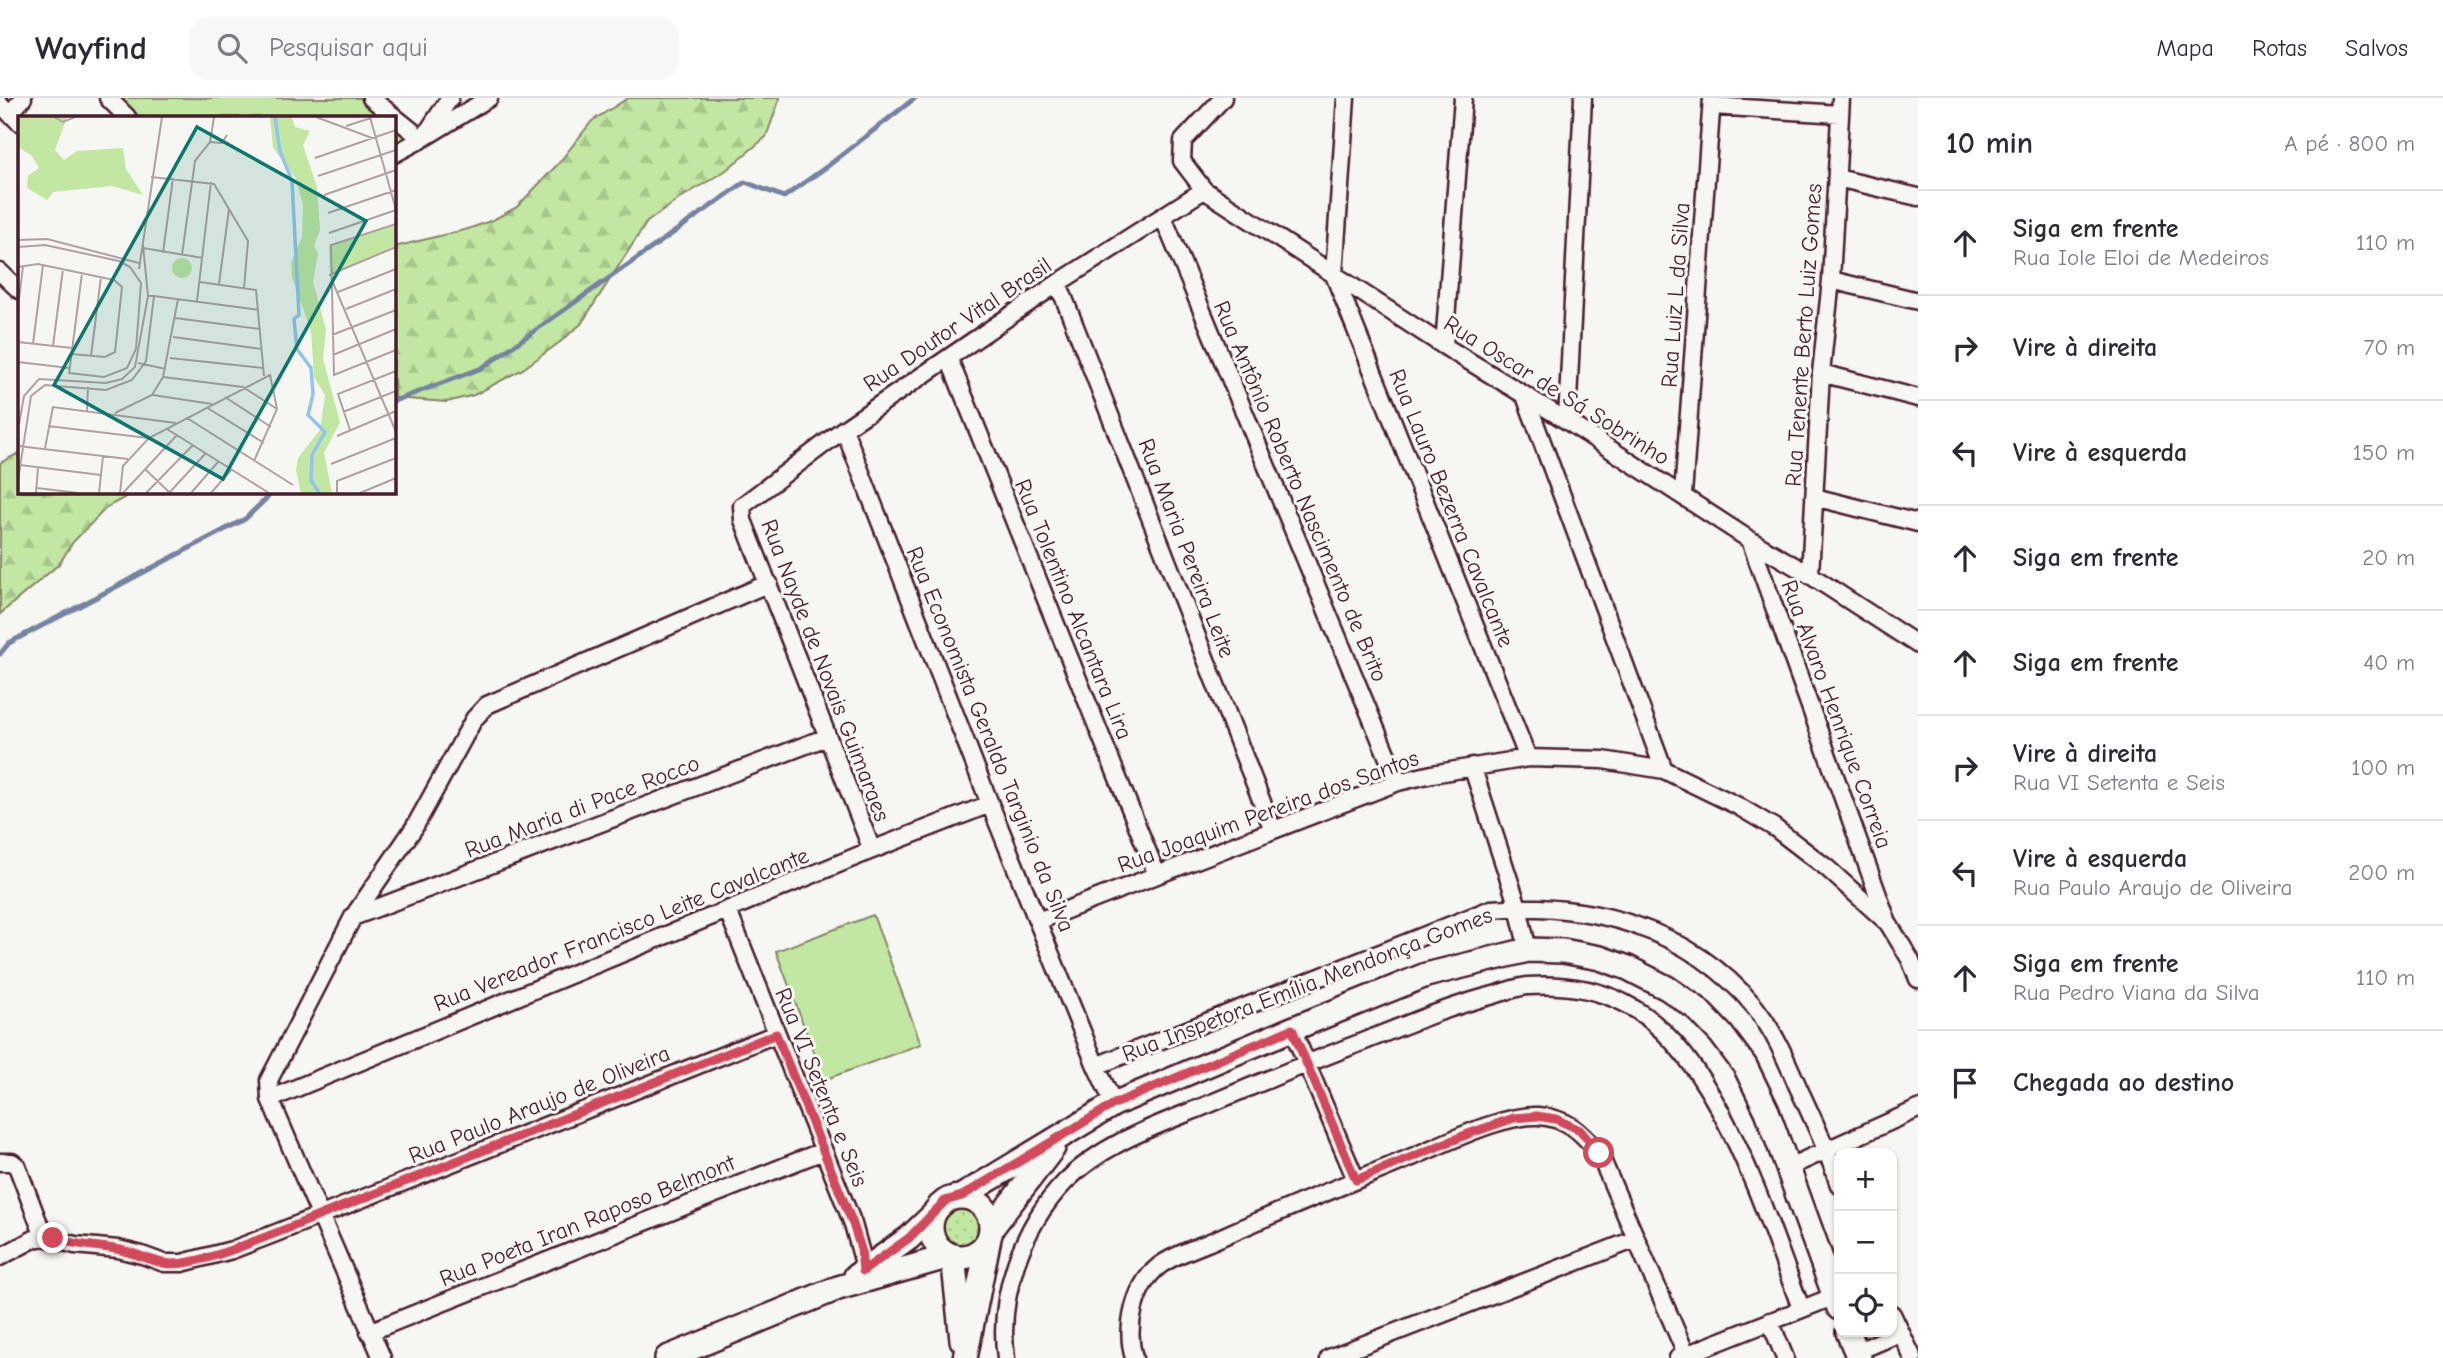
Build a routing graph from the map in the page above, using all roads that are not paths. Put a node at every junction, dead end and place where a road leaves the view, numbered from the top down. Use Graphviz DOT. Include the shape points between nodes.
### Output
graph roads {
  1 [pos="23,98"];
  2 [pos="108,98"];
  3 [pos="371,98"];
  4 [pos="450,98"];
  5 [pos="489,98"];
  6 [pos="1223,98"];
  7 [pos="1346,98"];
  8 [pos="1463,98"];
  9 [pos="1583,98"];
  10 [pos="1712,102"];
  11 [pos="1840,106"];
  12 [pos="10,113"];
  13 [pos="126,116"];
  14 [pos="393,116"];
  15 [pos="396,118"];
  16 [pos="422,139"];
  17 [pos="396,153"];
  18 [pos="1837,178"];
  19 [pos="1204,190"];
  20 [pos="1918,197"];
  21 [pos="1163,217"];
  22 [pos="0,272"];
  23 [pos="1334,275"];
  24 [pos="1831,280"];
  25 [pos="1058,283"];
  26 [pos="18,289"];
  27 [pos="1918,301"];
  28 [pos="1444,346"];
  29 [pos="949,359"];
  30 [pos="1821,373"];
  31 [pos="1525,396"];
  32 [pos="1918,398"];
  33 [pos="1566,421"];
  34 [pos="844,429"];
  35 [pos="1683,495"];
  36 [pos="1814,497"];
  37 [pos="742,506"];
  38 [pos="1918,523"];
  39 [pos="1751,540"];
  40 [pos="1810,575"];
  41 [pos="769,583"];
  42 [pos="1918,645"];
  43 [pos="827,737"];
  44 [pos="1528,758"];
  45 [pos="1472,766"];
  46 [pos="1664,770"];
  47 [pos="1398,782"];
  48 [pos="990,804"];
  49 [pos="1273,830"];
  50 [pos="872,850"];
  51 [pos="1157,875"];
  52 [pos="1518,907"];
  53 [pos="728,911"];
  54 [pos="353,917"];
  55 [pos="1038,921"];
  56 [pos="1888,923"];
  57 [pos="1528,950"];
  58 [pos="1914,958"];
  59 [pos="1918,979"];
  60 [pos="1292,1029"];
  61 [pos="776,1034"];
  62 [pos="1305,1064"];
  63 [pos="1096,1066"];
  64 [pos="270,1099"];
  65 [pos="1114,1104"];
  66 [pos="1918,1109"];
  67 [pos="1062,1137"];
  68 [pos="1827,1150"];
  69 [pos="823,1151"];
  70 [pos="0,1162"];
  71 [pos="1788,1167"];
  72 [pos="1834,1170"];
  73 [pos="1356,1180"];
  74 [pos="962,1196"];
  75 [pos="933,1215"];
  76 [pos="319,1216"];
  77 [pos="990,1233"];
  78 [pos="44,1237"];
  79 [pos="1636,1239"];
  80 [pos="952,1256"];
  81 [pos="0,1257"];
  82 [pos="862,1276"];
  83 [pos="1834,1294"];
  84 [pos="1834,1302"];
  85 [pos="1801,1308"];
  86 [pos="1769,1321"];
  87 [pos="1897,1326"];
  88 [pos="369,1332"];
  89 [pos="1900,1333"];
  90 [pos="1855,1347"];
  91 [pos="1682,1356"];
  92 [pos="382,1358"];
  93 [pos="667,1358"];
  94 [pos="964,1358"];
  95 [pos="1006,1358"];
  96 [pos="1134,1358"];
  97 [pos="1329,1358"];
  98 [pos="1785,1358"];
  99 [pos="1913,1358"];
  1 -- 12 [label="street"];
  2 -- 13 [label="street"];
  3 -- 14 [label="street"];
  4 -- 16 [label="street"];
  5 -- 16 [label="street"];
  6 -- 19 [label="street, Rua Oscar de Sá Sobrinho" via="1183,141 1182,161"];
  7 -- 23 [label="street"];
  8 -- 28 [label="street"];
  9 -- 33 [label="street"];
  10 -- 11 [label="street"];
  10 -- 35 [label="street, Rua Luiz L da Silva"];
  11 -- 18 [label="street, Rua Tenente Berto Luiz Gomes"];
  15 -- 16 [label="street"];
  16 -- 17 [label="street"];
  18 -- 20 [label="street"];
  18 -- 24 [label="street, Rua Tenente Berto Luiz Gomes"];
  19 -- 21 [label="street, Rua Doutor Vital Brasil"];
  19 -- 23 [label="street, Rua Oscar de Sá Sobrinho"];
  21 -- 25 [label="street, Rua Doutor Vital Brasil"];
  21 -- 47 [label="street, Rua Antônio Roberto Nascimento de Brito"];
  22 -- 26 [label="street"];
  23 -- 28 [label="street, Rua Oscar de Sá Sobrinho"];
  23 -- 44 [label="street, Rua Lauro Bezerra Cavalcante"];
  24 -- 27 [label="street"];
  24 -- 30 [label="street, Rua Tenente Berto Luiz Gomes"];
  25 -- 29 [label="street, Rua Doutor Vital Brasil"];
  25 -- 49 [label="street, Rua Maria Pereira Leite"];
  28 -- 31 [label="street, Rua Oscar de Sá Sobrinho"];
  29 -- 34 [label="street, Rua Doutor Vital Brasil"];
  29 -- 51 [label="street, Rua Tolentino Alcantara Lira"];
  30 -- 32 [label="street"];
  30 -- 36 [label="street, Rua Tenente Berto Luiz Gomes"];
  31 -- 33 [label="street, Rua Oscar de Sá Sobrinho"];
  31 -- 46 [label="street"];
  33 -- 35 [label="street, Rua Oscar de Sá Sobrinho"];
  34 -- 37 [label="street, Rua Doutor Vital Brasil"];
  34 -- 48 [label="street, Rua Economista Geraldo Targinio da Silva"];
  35 -- 39 [label="street, Rua Oscar de Sá Sobrinho"];
  36 -- 38 [label="street"];
  36 -- 40 [label="street, Rua Tenente Berto Luiz Gomes"];
  37 -- 41 [label="street, Rua Nayde de Novais Guimaraes" via="743,520"];
  39 -- 40 [label="street, Rua Oscar de Sá Sobrinho"];
  39 -- 56 [label="street, Rua Alvaro Henrique Correia"];
  40 -- 42 [label="street, Rua Oscar de Sá Sobrinho"];
  41 -- 43 [label="street, Rua Nayde de Novais Guimaraes"];
  41 -- 54 [label="street" via="487,705 474,719 414,828"];
  43 -- 50 [label="street, Rua Nayde de Novais Guimaraes"];
  43 -- 54 [label="street, Rua Maria di Pace Rocco"];
  44 -- 45 [label="street, Rua Joaquim Pereira dos Santos"];
  44 -- 46 [label="street, Rua Joaquim Pereira dos Santos" via="1603,760"];
  45 -- 47 [label="street, Rua Joaquim Pereira dos Santos"];
  45 -- 52 [label="street"];
  46 -- 56 [label="street, Rua Joaquim Pereira dos Santos" via="1775,828"];
  47 -- 49 [label="street, Rua Joaquim Pereira dos Santos"];
  48 -- 50 [label="street, Rua Vereador Francisco Leite Cavalcante"];
  48 -- 55 [label="street, Rua Economista Geraldo Targinio da Silva"];
  49 -- 51 [label="street, Rua Joaquim Pereira dos Santos"];
  50 -- 53 [label="street, Rua Vereador Francisco Leite Cavalcante"];
  51 -- 55 [label="street, Rua Joaquim Pereira dos Santos"];
  52 -- 57 [label="street"];
  52 -- 63 [label="street, Rua Inspetora Emília Mendonça Gomes" via="1491,909"];
  52 -- 68 [label="street, Rua Inspetora Emília Mendonça Gomes" via="1579,910 1640,926 1711,964 1756,1009 1778,1042"];
  53 -- 61 [label="street, Rua VI Setenta e Seis"];
  53 -- 64 [label="street, Rua Vereador Francisco Leite Cavalcante"];
  54 -- 64 [label="street" via="269,1080"];
  55 -- 63 [label="street, Rua Economista Geraldo Targinio da Silva"];
  56 -- 58 [label="street, Rua Alvaro Henrique Correia"];
  57 -- 60 [label="main road, Rua Inspetora Emília Mendonça Gomes" via="1426,975"];
  57 -- 71 [label="main road, Rua Inspetora Emília Mendonça Gomes" via="1600,958 1638,973 1696,1007 1745,1066"];
  58 -- 59 [label="street, Rua Alvaro Henrique Correia"];
  60 -- 62 [label="street"];
  60 -- 65 [label="main road, Rua Inspetora Emília Mendonça Gomes"];
  61 -- 69 [label="street, Rua VI Setenta e Seis"];
  61 -- 76 [label="street, Rua Paulo Araujo de Oliveira"];
  62 -- 73 [label="street"];
  62 -- 85 [label="street" via="1457,1005 1526,986 1592,991 1625,1003 1682,1052 1714,1099 1738,1145"];
  62 -- 95 [label="street" via="1137,1134 1103,1153 1064,1184 1038,1219 1017,1261 1006,1296"];
  63 -- 65 [label="street, Rua Inspetora Emília Mendonça Gomes"];
  64 -- 76 [label="street"];
  65 -- 67 [label="main road, Rua Inspetora Emília Mendonça Gomes"];
  66 -- 68 [label="street"];
  67 -- 74 [label="main road, Rua Inspetora Emília Mendonça Gomes"];
  67 -- 77 [label="main road, Rua Inspetora Emília Mendonça Gomes"];
  68 -- 71 [label="street"];
  68 -- 72 [label="street, Rua Inspetora Emília Mendonça Gomes"];
  69 -- 82 [label="street, Rua VI Setenta e Seis" via="861,1249"];
  69 -- 88 [label="street, Rua Poeta Iran Raposo Belmont"];
  70 -- 78 [label="street" via="17,1166"];
  71 -- 83 [label="main road, Rua Inspetora Emília Mendonça Gomes"];
  73 -- 79 [label="street" via="1514,1118 1556,1119 1580,1130 1599,1153"];
  73 -- 96 [label="street" via="1160,1265 1146,1280 1134,1305"];
  74 -- 75 [label="main road" via="945,1201"];
  74 -- 77 [label="main road" via="978,1201 988,1213"];
  75 -- 80 [label="main road" via="933,1239"];
  75 -- 82 [label="main road"];
  76 -- 78 [label="street, Rua Paulo Araujo de Oliveira" via="232,1250 182,1263"];
  76 -- 88 [label="street"];
  77 -- 80 [label="main road" via="972,1255"];
  77 -- 94 [label="main road, Rua Inspetora Emília Mendonça Gomes"];
  78 -- 81 [label="street"];
  79 -- 91 [label="street"];
  79 -- 97 [label="street"];
  80 -- 82 [label="main road"];
  80 -- 94 [label="main road, Rua Inspetora Emília Mendonça Gomes"];
  82 -- 93 [label="main road"];
  84 -- 85 [label="street"];
  85 -- 86 [label="street"];
  86 -- 91 [label="street"];
  86 -- 98 [label="street"];
  87 -- 89 [label="street"];
  88 -- 92 [label="street"];
  89 -- 90 [label="street"];
  89 -- 99 [label="street"];
}
